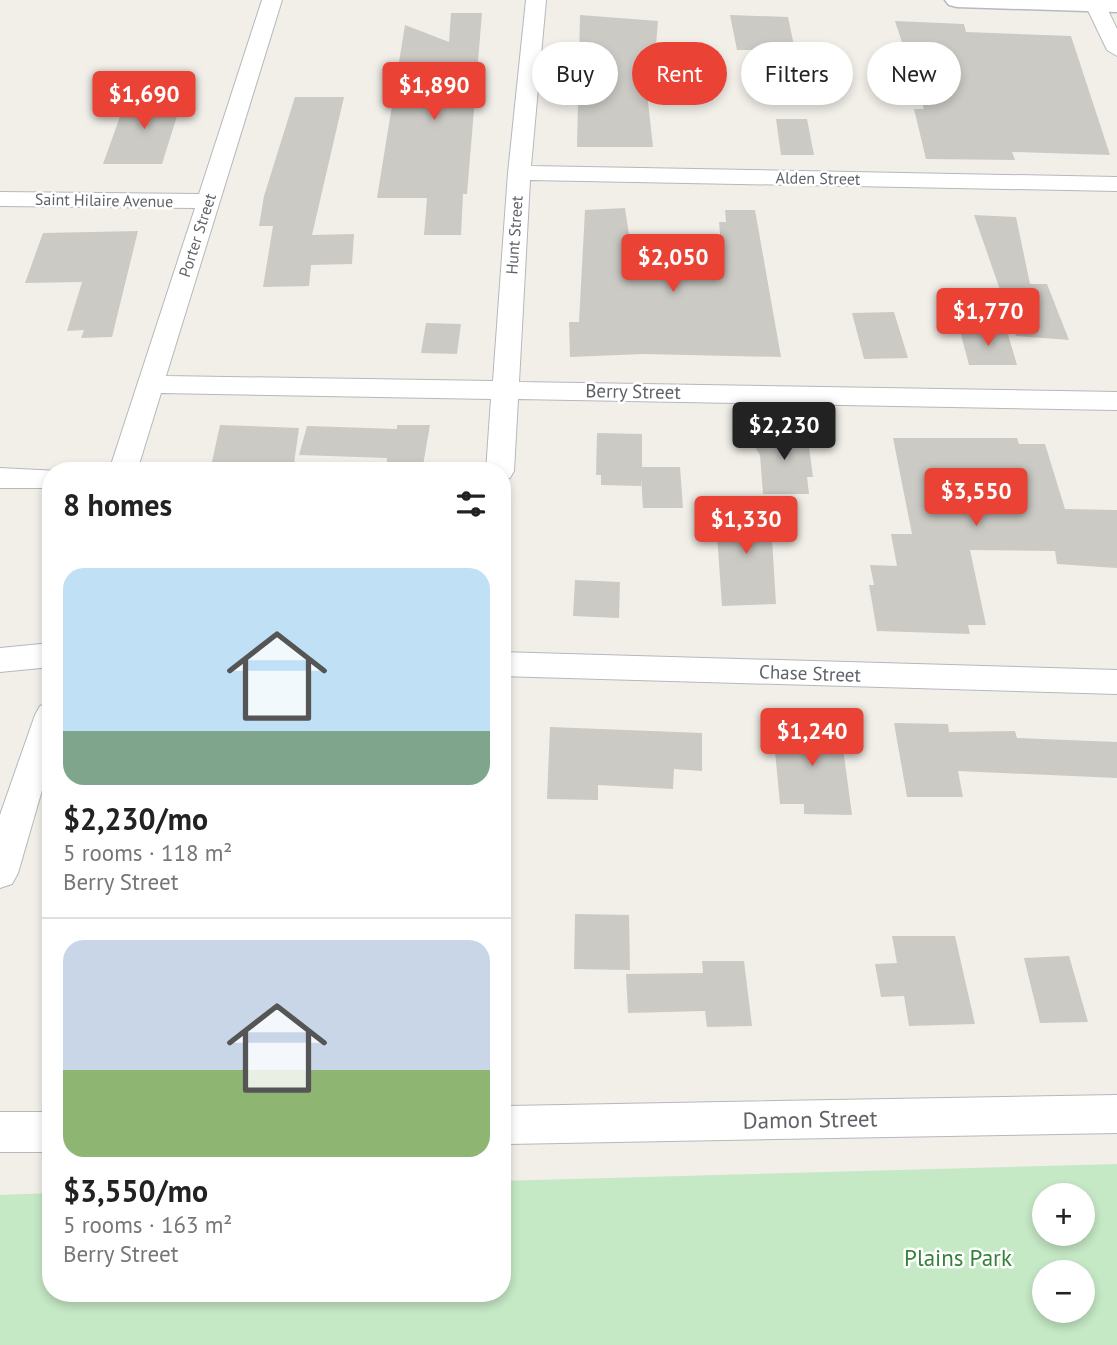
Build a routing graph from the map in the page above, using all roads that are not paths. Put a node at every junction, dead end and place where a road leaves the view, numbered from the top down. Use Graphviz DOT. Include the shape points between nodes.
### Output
graph roads {
  1 [pos="272,0"];
  2 [pos="536,0"];
  3 [pos="957,0"];
  4 [pos="1102,3"];
  5 [pos="1117,50"];
  6 [pos="519,173"];
  7 [pos="1117,184"];
  8 [pos="0,200"];
  9 [pos="207,201"];
  10 [pos="149,384"];
  11 [pos="504,388"];
  12 [pos="1117,401"];
  13 [pos="126,462"];
  14 [pos="500,462"];
  15 [pos="0,478"];
  16 [pos="42,478"];
  17 [pos="42,656"];
  18 [pos="0,660"];
  19 [pos="511,664"];
  20 [pos="1117,682"];
  21 [pos="42,738"];
  22 [pos="0,873"];
  23 [pos="1117,1114"];
  24 [pos="511,1125"];
  25 [pos="0,1132"];
  26 [pos="42,1132"];
  1 -- 9 [label="street, Porter Street"];
  2 -- 6 [label="street, Hunt Street"];
  3 -- 4 [label="main road"];
  4 -- 5 [label="street"];
  6 -- 7 [label="street, Alden Street"];
  6 -- 11 [label="street, Hunt Street"];
  8 -- 9 [label="street, Saint Hilaire Avenue"];
  9 -- 10 [label="street, Porter Street"];
  10 -- 11 [label="street, Berry Street"];
  10 -- 13 [label="street, Porter Street"];
  11 -- 12 [label="street, Berry Street"];
  11 -- 14 [label="street, Hunt Street"];
  15 -- 16 [label="street"];
  17 -- 18 [label="street"];
  19 -- 20 [label="street, Chase Street"];
  21 -- 22 [label="street"];
  23 -- 24 [label="street, Damon Street"];
  25 -- 26 [label="street"];
}
